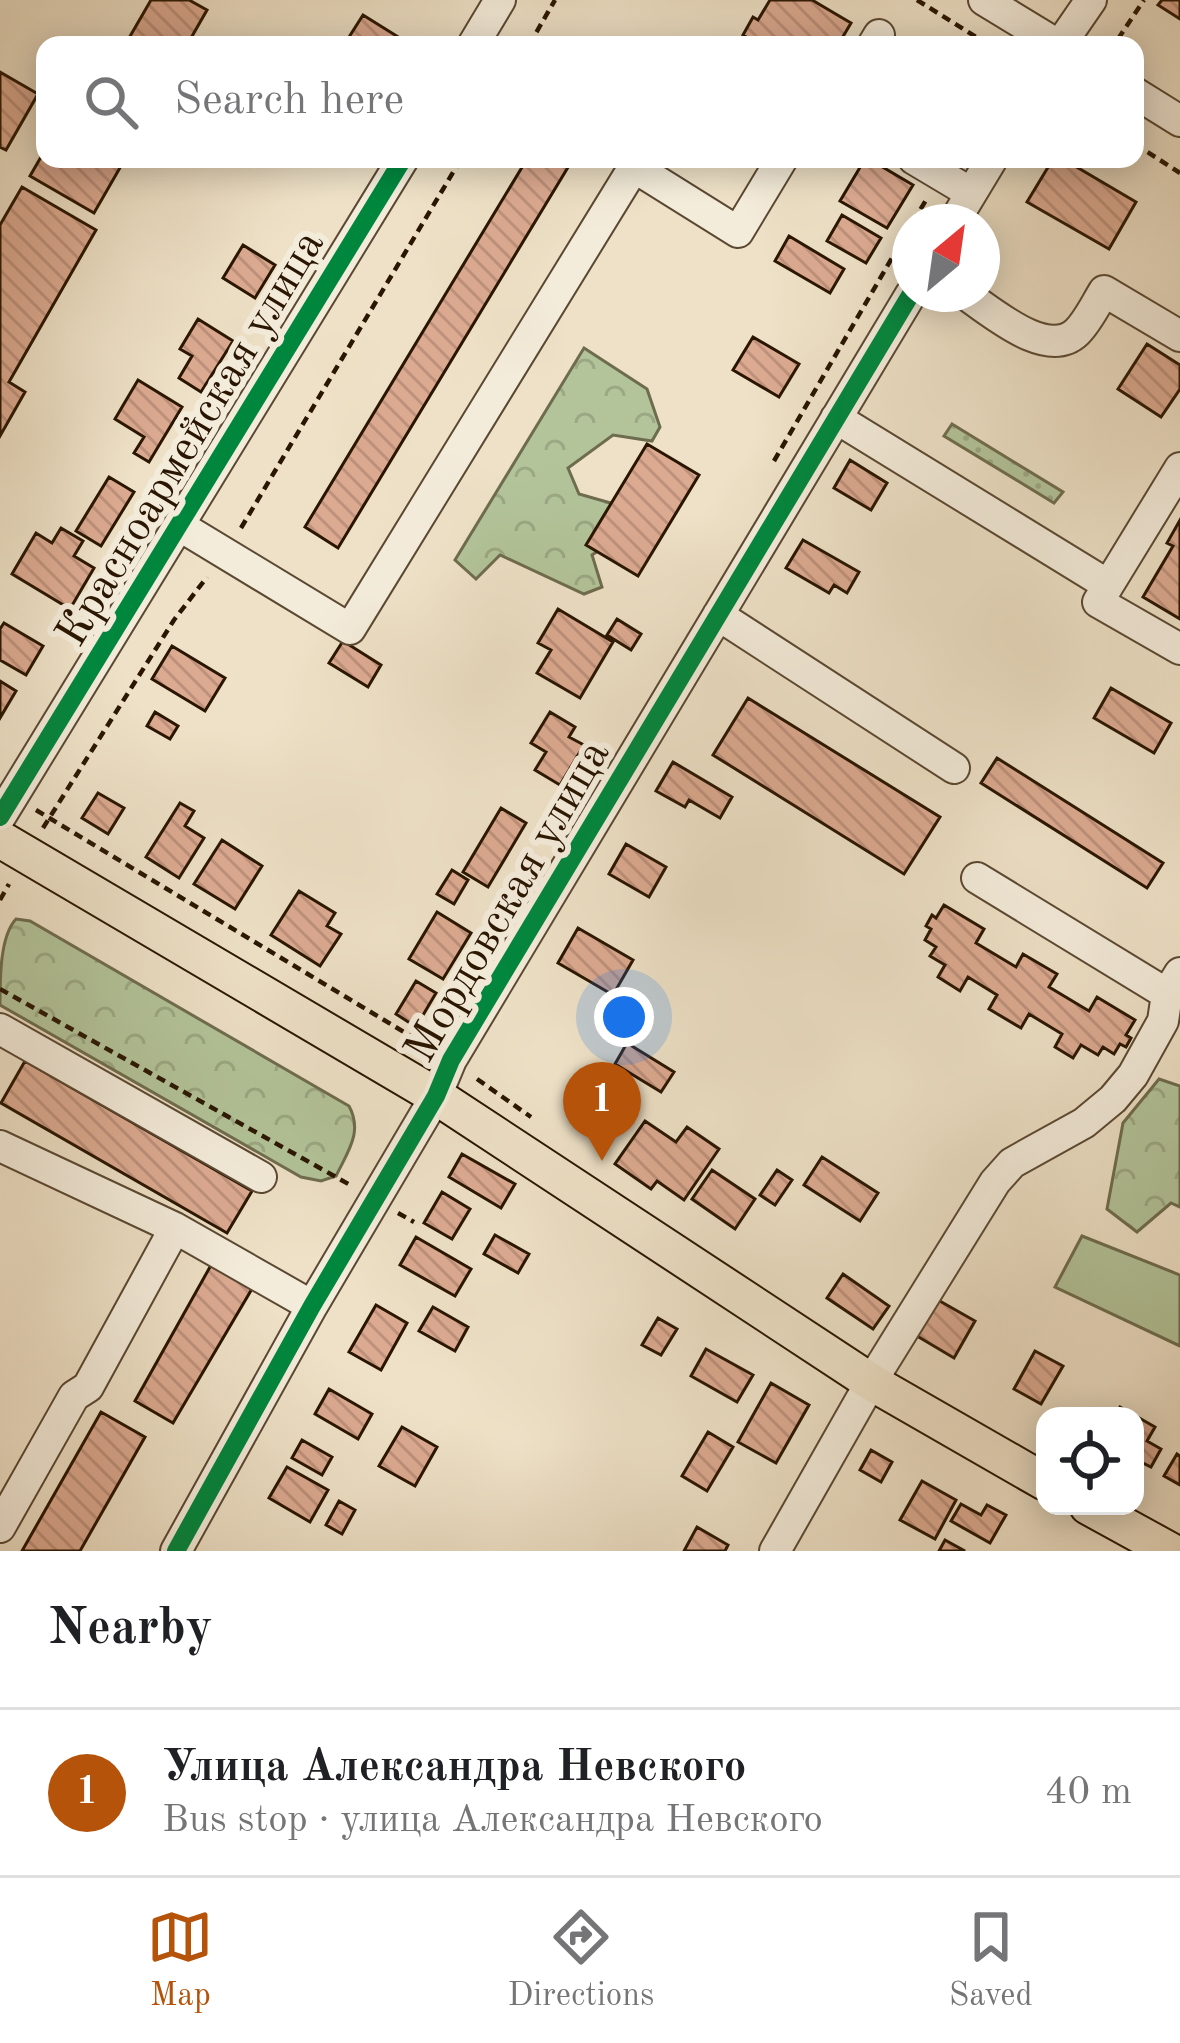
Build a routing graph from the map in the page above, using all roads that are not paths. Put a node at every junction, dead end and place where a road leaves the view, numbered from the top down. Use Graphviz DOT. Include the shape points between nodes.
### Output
graph roads {
  1 [pos="500,0"];
  2 [pos="984,0"];
  3 [pos="1091,0"];
  4 [pos="478,36"];
  5 [pos="1044,36"];
  6 [pos="1065,36"];
  7 [pos="1144,99"];
  8 [pos="1180,121"];
  9 [pos="399,168"];
  10 [pos="633,168"];
  11 [pos="636,168"];
  12 [pos="777,168"];
  13 [pos="929,168"];
  14 [pos="986,168"];
  15 [pos="971,193"];
  16 [pos="965,204"];
  17 [pos="899,312"];
  18 [pos="993,312"];
  19 [pos="1180,336"];
  20 [pos="836,418"];
  21 [pos="1180,468"];
  22 [pos="180,526"];
  23 [pos="1108,585"];
  24 [pos="718,615"];
  25 [pos="1180,649"];
  26 [pos="954,768"];
  27 [pos="0,817"];
  28 [pos="0,839"];
  29 [pos="977,878"];
  30 [pos="1174,983"];
  31 [pos="0,1029"];
  32 [pos="436,1096"];
  33 [pos="0,1146"];
  34 [pos="261,1177"];
  35 [pos="175,1228"];
  36 [pos="312,1306"];
  37 [pos="872,1382"];
  38 [pos="1036,1478"];
  39 [pos="1104,1515"];
  40 [pos="0,1527"];
  41 [pos="176,1551"];
  42 [pos="775,1551"];
  43 [pos="1170,1551"];
  1 -- 4 [label="street"];
  2 -- 5 [label="street"];
  3 -- 6 [label="street"];
  7 -- 8 [label="street"];
  9 -- 22 [label="street, Красноармейская улица"];
  10 -- 22 [label="street" via="350,629"];
  11 -- 12 [label="street" via="738,232"];
  13 -- 15 [label="street"];
  14 -- 15 [label="street"];
  15 -- 16 [label="street"];
  17 -- 20 [label="street, Мордовская улица"];
  18 -- 19 [label="street" via="1053,342 1077,332 1104,291"];
  20 -- 23 [label="street"];
  20 -- 24 [label="street, Мордовская улица"];
  21 -- 23 [label="street"];
  22 -- 27 [label="street, Красноармейская улица"];
  23 -- 25 [label="street" via="1098,602"];
  24 -- 26 [label="street"];
  24 -- 32 [label="street, Мордовская улица"];
  28 -- 32 [label="main road"];
  29 -- 30 [label="street"];
  30 -- 37 [label="street" via="1163,1021 1113,1099 994,1182"];
  31 -- 34 [label="street"];
  32 -- 36 [label="street, Мордовская улица"];
  32 -- 37 [label="main road"];
  33 -- 35 [label="street"];
  35 -- 36 [label="street"];
  35 -- 40 [label="street"];
  36 -- 41 [label="street, Мордовская улица"];
  37 -- 38 [label="main road"];
  37 -- 42 [label="street"];
  39 -- 43 [label="main road"];
}
